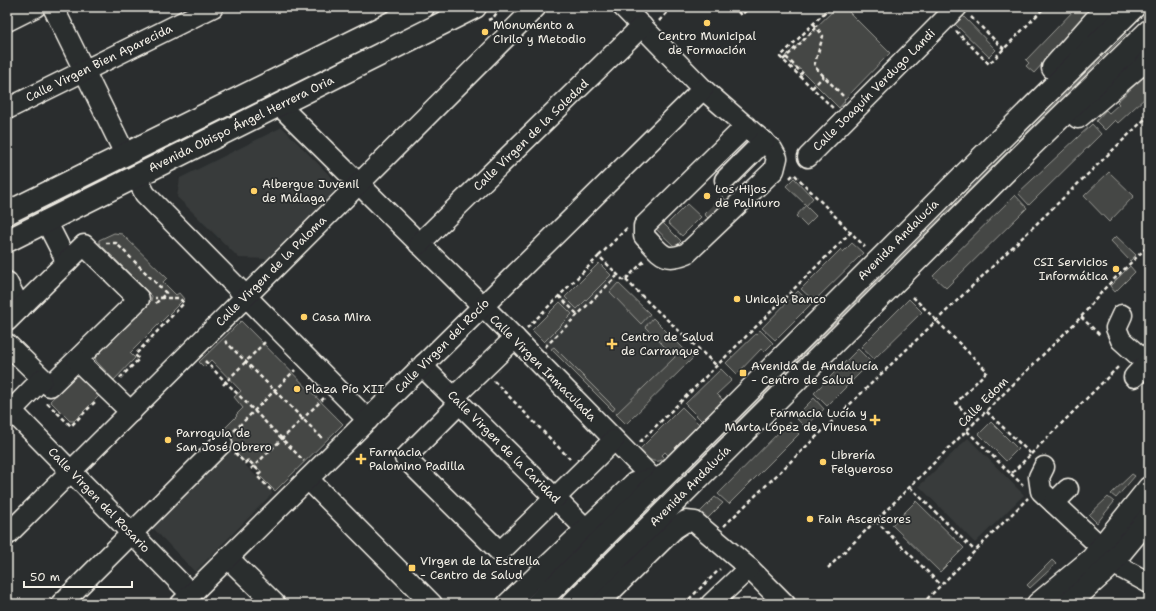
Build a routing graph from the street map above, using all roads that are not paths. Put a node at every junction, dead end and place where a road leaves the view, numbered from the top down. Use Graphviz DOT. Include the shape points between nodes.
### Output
graph roads {
  1 [pos="35,7"];
  2 [pos="53,7"];
  3 [pos="213,7"];
  4 [pos="423,7"];
  5 [pos="475,7"];
  6 [pos="536,7"];
  7 [pos="623,7"];
  8 [pos="1107,7"];
  9 [pos="1134,7"];
  10 [pos="956,13"];
  11 [pos="7,21"];
  12 [pos="642,26"];
  13 [pos="1149,30"];
  14 [pos="1149,58"];
  15 [pos="84,71"];
  16 [pos="703,88"];
  17 [pos="280,106"];
  18 [pos="7,109"];
  19 [pos="746,126"];
  20 [pos="764,141"];
  21 [pos="1029,148"];
  22 [pos="125,154"];
  23 [pos="808,157"];
  24 [pos="136,176"];
  25 [pos="725,180"];
  26 [pos="358,185"];
  27 [pos="953,186"];
  28 [pos="7,213"];
  29 [pos="46,221"];
  30 [pos="7,241"];
  31 [pos="420,244"];
  32 [pos="67,262"];
  33 [pos="7,282"];
  34 [pos="246,296"];
  35 [pos="482,307"];
  36 [pos="14,314"];
  37 [pos="1122,315"];
  38 [pos="520,334"];
  39 [pos="7,344"];
  40 [pos="1142,359"];
  41 [pos="77,360"];
  42 [pos="424,364"];
  43 [pos="42,379"];
  44 [pos="457,400"];
  45 [pos="9,410"];
  46 [pos="131,412"];
  47 [pos="368,420"];
  48 [pos="614,440"];
  49 [pos="223,442"];
  50 [pos="1038,460"];
  51 [pos="72,471"];
  52 [pos="307,472"];
  53 [pos="659,477"];
  54 [pos="1149,488"];
  55 [pos="1068,489"];
  56 [pos="1042,496"];
  57 [pos="554,498"];
  58 [pos="1149,518"];
  59 [pos="586,529"];
  60 [pos="132,533"];
  61 [pos="7,535"];
  62 [pos="1112,554"];
  63 [pos="228,558"];
  64 [pos="749,568"];
  65 [pos="1149,583"];
  66 [pos="186,599"];
  67 [pos="272,603"];
  68 [pos="61,604"];
  69 [pos="432,604"];
  70 [pos="507,604"];
  71 [pos="537,604"];
  72 [pos="572,604"];
  73 [pos="598,604"];
  74 [pos="711,604"];
  75 [pos="785,604"];
  76 [pos="1038,604"];
  77 [pos="1068,604"];
  1 -- 11 [label="street"];
  2 -- 15 [label="street"];
  3 -- 15 [label="street, Calle Virgen Bien Aparecida"];
  4 -- 22 [label="main road, Avenida Obispo Ángel Herrera Oria"];
  5 -- 17 [label="main road, Avenida Obispo Ángel Herrera Oria"];
  6 -- 26 [label="street, Calle Virgen de la Paloma"];
  7 -- 12 [label="street"];
  8 -- 27 [label="main road" via="998,125"];
  9 -- 27 [label="main road, Avenida Andalucía"];
  10 -- 23 [label="street, Calle Joaquín Verdugo Landi"];
  12 -- 16 [label="street"];
  12 -- 31 [label="street, Calle Virgen de la Soledad"];
  13 -- 21 [label="main road, Avenida Andalucía"];
  14 -- 21 [label="main road, Avenida Andalucía" via="1076,118"];
  15 -- 18 [label="street, Calle Virgen Bien Aparecida"];
  15 -- 22 [label="street"];
  16 -- 19 [label="street"];
  16 -- 35 [label="street, Calle Virgen del Rocío"];
  17 -- 24 [label="main road, Avenida Obispo Ángel Herrera Oria"];
  17 -- 26 [label="street, Calle Virgen Inmaculada"];
  19 -- 20 [label="street"];
  19 -- 20 [label="street" via="644,226 644,236 664,256 674,259 687,253 774,170 777,158"];
  20 -- 25 [label="street"];
  21 -- 72 [label="main road, Avenida Andalucía"];
  22 -- 24 [label="main road"];
  22 -- 28 [label="main road, Avenida Obispo Ángel Herrera Oria"];
  24 -- 29 [label="main road, Avenida Obispo Ángel Herrera Oria"];
  24 -- 34 [label="street" via="145,194"];
  26 -- 31 [label="street, Calle Virgen Inmaculada"];
  26 -- 34 [label="street, Calle Virgen de la Paloma"];
  27 -- 53 [label="main road, Avenida Andalucía"];
  29 -- 30 [label="main road, Avenida Obispo Ángel Herrera Oria"];
  29 -- 32 [label="street"];
  31 -- 35 [label="street, Calle Virgen Inmaculada"];
  32 -- 36 [label="street"];
  32 -- 41 [label="street" via="84,244 139,299"];
  33 -- 36 [label="street"];
  34 -- 46 [label="street, Calle Virgen de la Paloma"];
  34 -- 47 [label="street"];
  35 -- 38 [label="street, Calle Virgen Inmaculada"];
  35 -- 42 [label="street, Calle Virgen del Rocío"];
  37 -- 40 [label="street" via="1116,328 1121,340"];
  38 -- 44 [label="street" via="483,369"];
  38 -- 48 [label="street, Calle Virgen Inmaculada"];
  39 -- 43 [label="street"];
  41 -- 43 [label="street" via="50,386"];
  41 -- 46 [label="street"];
  42 -- 44 [label="street, Calle Virgen de la Caridad" via="429,373"];
  42 -- 47 [label="street, Calle Virgen del Rocío"];
  43 -- 45 [label="street"];
  44 -- 57 [label="street, Calle Virgen de la Caridad"];
  44 -- 57 [label="street" via="405,458 500,552"];
  45 -- 51 [label="street, Calle Virgen del Rosario"];
  46 -- 51 [label="street, Calle Virgen de la Paloma"];
  47 -- 52 [label="street, Calle Virgen del Rocío"];
  48 -- 53 [label="street, Calle Virgen Inmaculada"];
  48 -- 57 [label="street"];
  49 -- 60 [label="street"];
  50 -- 56 [label="street"];
  51 -- 60 [label="street, Calle Virgen del Rosario"];
  51 -- 61 [label="street, Calle Virgen de la Paloma"];
  52 -- 63 [label="street, Calle Virgen del Rocío"];
  52 -- 69 [label="street"];
  53 -- 59 [label="street" via="634,483"];
  53 -- 71 [label="main road, Avenida Andalucía"];
  54 -- 62 [label="main road"];
  55 -- 56 [label="street"];
  56 -- 62 [label="street"];
  57 -- 59 [label="street, Calle Virgen de la Caridad"];
  58 -- 62 [label="main road"];
  59 -- 70 [label="street"];
  60 -- 66 [label="street, Calle Virgen del Rosario"];
  60 -- 68 [label="street"];
  62 -- 65 [label="street"];
  62 -- 76 [label="main road" via="1078,572"];
  62 -- 77 [label="main road" via="1092,584"];
  63 -- 66 [label="street, Calle Virgen del Rocío"];
  63 -- 67 [label="street"];
  64 -- 73 [label="street, Avenida Andalucía" via="695,522 686,522 675,528"];
  64 -- 74 [label="street"];
  64 -- 75 [label="street"];
}
